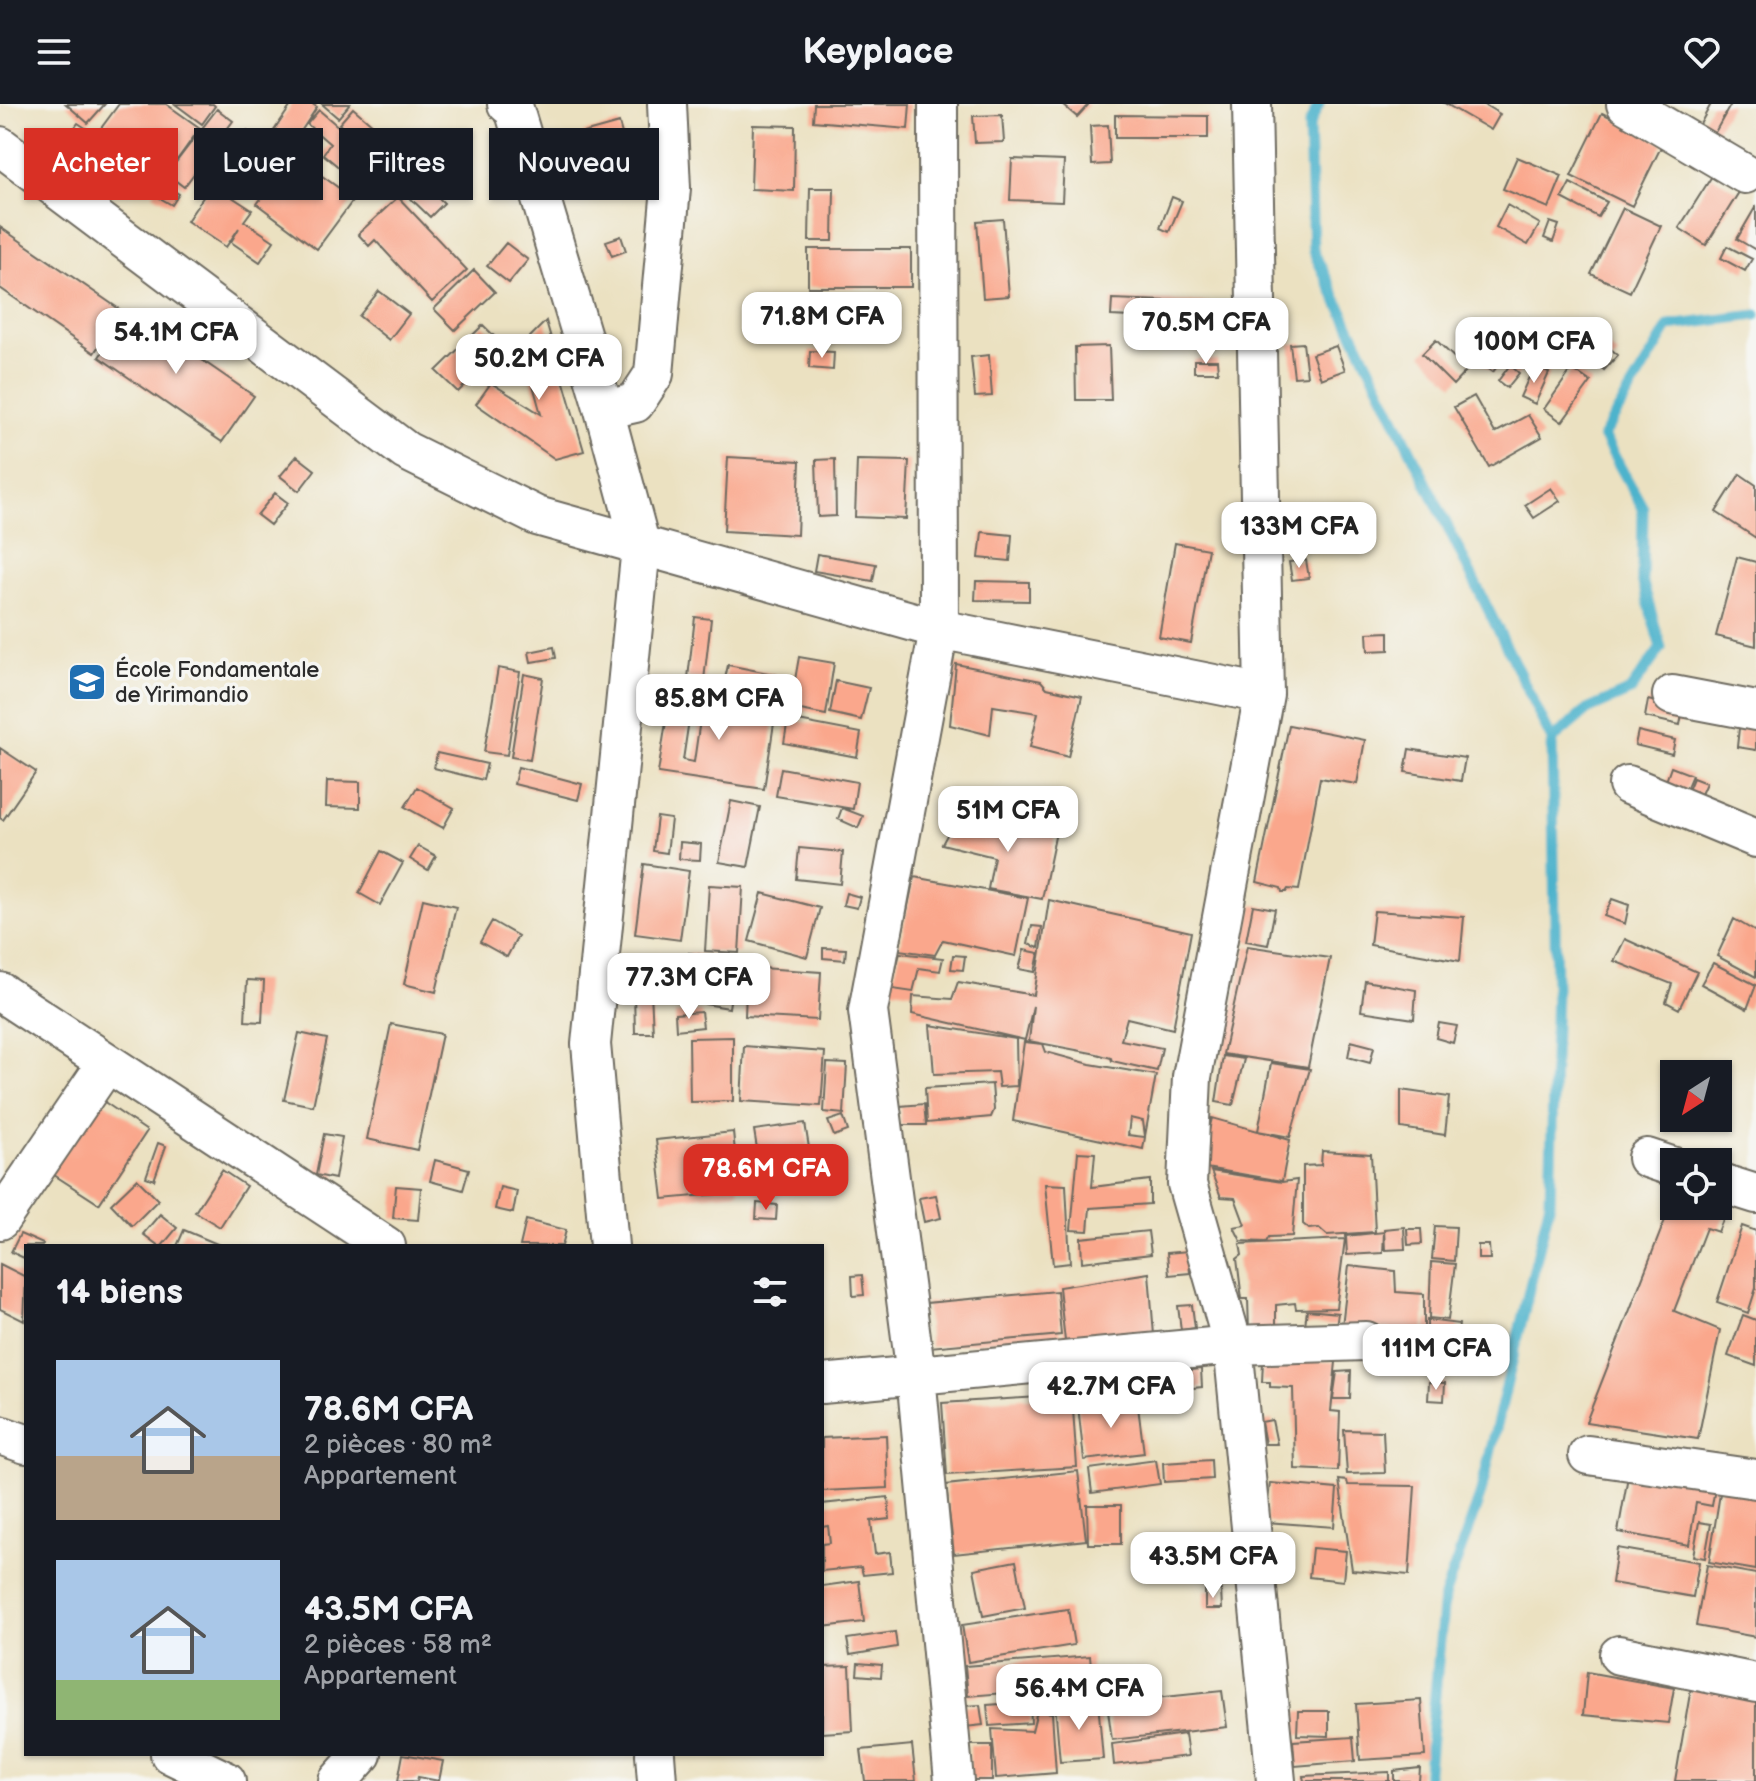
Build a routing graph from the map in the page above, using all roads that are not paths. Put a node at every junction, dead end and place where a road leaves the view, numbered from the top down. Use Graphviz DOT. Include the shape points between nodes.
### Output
graph roads {
  1 [pos="667,104"];
  2 [pos="938,104"];
  3 [pos="1252,104"];
  4 [pos="1626,104"];
  5 [pos="510,106"];
  6 [pos="0,146"];
  7 [pos="1745,174"];
  8 [pos="604,410"];
  9 [pos="641,547"];
  10 [pos="939,629"];
  11 [pos="1264,694"];
  12 [pos="1672,695"];
  13 [pos="1756,711"];
  14 [pos="1628,785"];
  15 [pos="1756,838"];
  16 [pos="0,992"];
  17 [pos="107,1063"];
  18 [pos="1732,1186"];
  19 [pos="1756,1194"];
  20 [pos="0,1220"];
  21 [pos="344,1235"];
  22 [pos="378,1244"];
  23 [pos="609,1244"];
  24 [pos="1366,1341"];
  25 [pos="1233,1345"];
  26 [pos="916,1375"];
  27 [pos="824,1384"];
  28 [pos="0,1435"];
  29 [pos="24,1443"];
  30 [pos="1588,1455"];
  31 [pos="1756,1479"];
  32 [pos="1619,1655"];
  33 [pos="1756,1683"];
  34 [pos="169,1756"];
  35 [pos="174,1756"];
  36 [pos="360,1756"];
  37 [pos="655,1756"];
  38 [pos="158,1781"];
  39 [pos="226,1781"];
  40 [pos="338,1781"];
  41 [pos="657,1781"];
  42 [pos="954,1781"];
  43 [pos="1276,1781"];
  1 -- 8 [label="street" via="671,188 654,374 635,403"];
  2 -- 10 [label="street"];
  3 -- 11 [label="street"];
  4 -- 7 [label="street"];
  5 -- 8 [label="street"];
  6 -- 9 [label="street" via="406,451 537,516"];
  8 -- 9 [label="street"];
  9 -- 10 [label="street"];
  9 -- 23 [label="street" via="591,1044"];
  10 -- 11 [label="street"];
  10 -- 26 [label="street" via="868,1011"];
  11 -- 25 [label="street" via="1192,1077 1187,1184"];
  12 -- 13 [label="street"];
  14 -- 15 [label="street"];
  16 -- 17 [label="street"];
  17 -- 20 [label="street"];
  17 -- 21 [label="street"];
  18 -- 19 [label="street"];
  21 -- 22 [label="street"];
  24 -- 25 [label="street"];
  25 -- 26 [label="street"];
  25 -- 43 [label="street"];
  26 -- 27 [label="street"];
  26 -- 42 [label="street"];
  28 -- 29 [label="street"];
  30 -- 31 [label="street"];
  32 -- 33 [label="street"];
  34 -- 38 [label="street"];
  35 -- 39 [label="street"];
  36 -- 40 [label="street"];
  37 -- 41 [label="street"];
}
